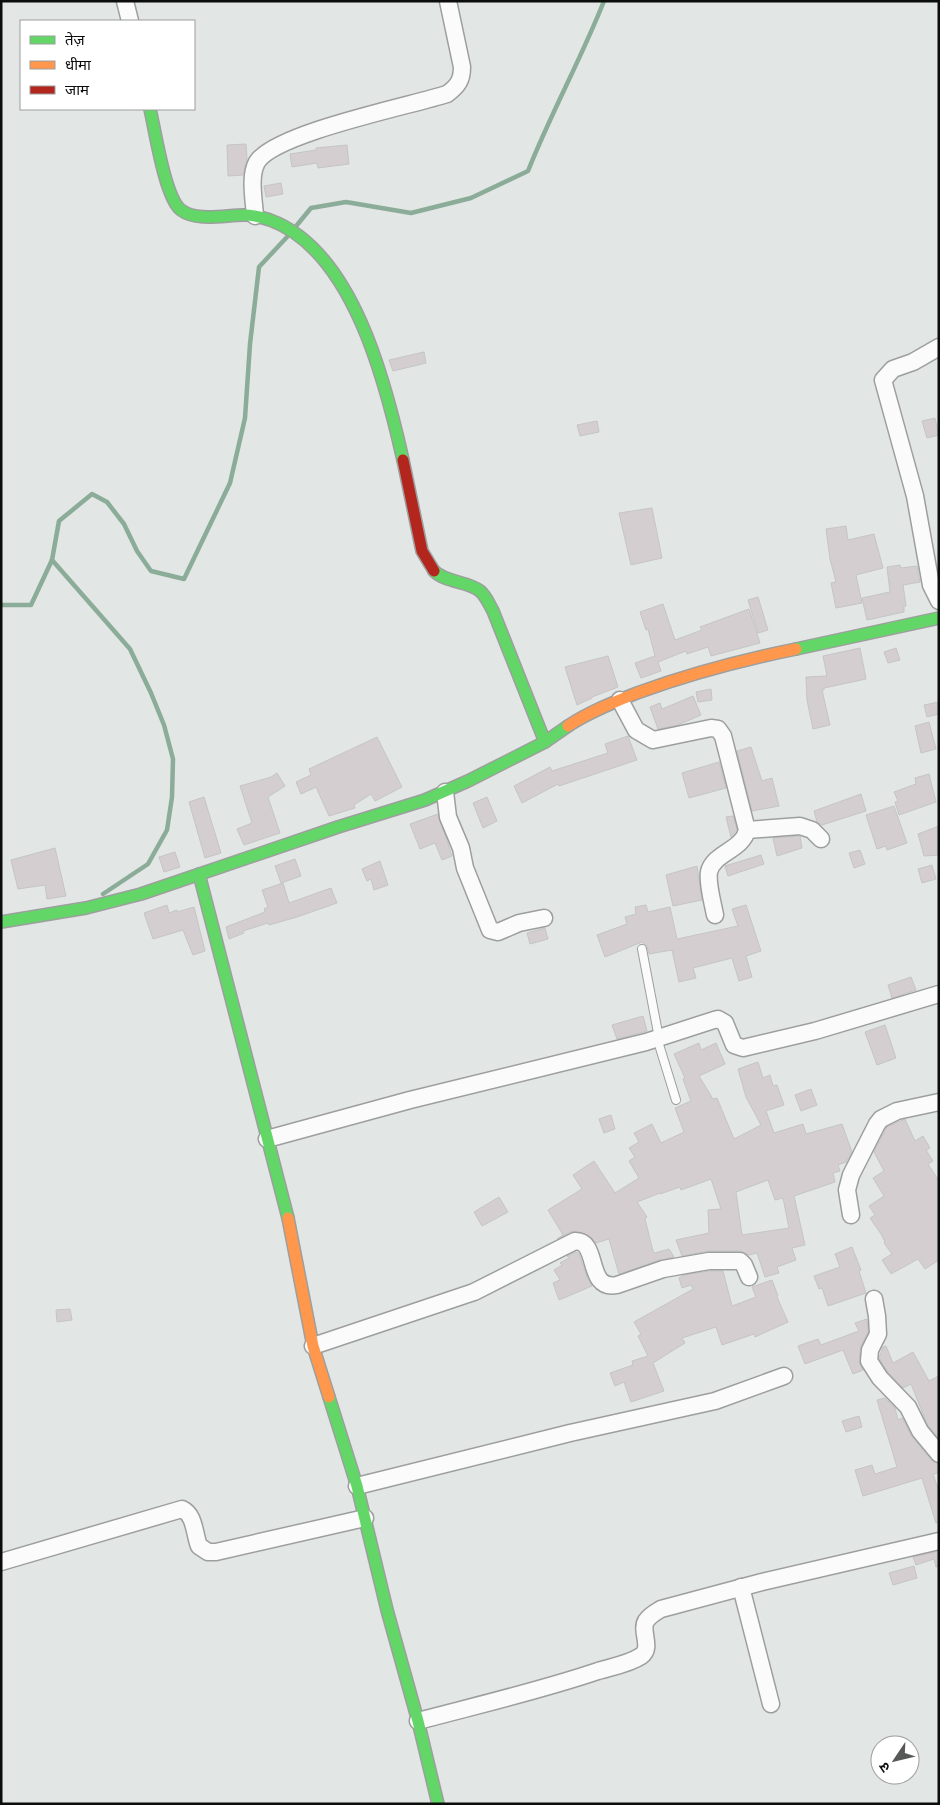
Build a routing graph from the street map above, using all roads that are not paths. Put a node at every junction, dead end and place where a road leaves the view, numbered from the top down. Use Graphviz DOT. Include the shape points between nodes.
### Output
graph roads {
  1 [pos="125,1"];
  2 [pos="448,1"];
  3 [pos="130,20"];
  4 [pos="150,110"];
  5 [pos="255,216"];
  6 [pos="939,347"];
  7 [pos="939,601"];
  8 [pos="939,618"];
  9 [pos="620,700"];
  10 [pos="546,742"];
  11 [pos="445,792"];
  12 [pos="747,830"];
  13 [pos="821,839"];
  14 [pos="199,874"];
  15 [pos="715,915"];
  16 [pos="544,918"];
  17 [pos="1,922"];
  18 [pos="642,949"];
  19 [pos="939,994"];
  20 [pos="658,1038"];
  21 [pos="676,1100"];
  22 [pos="939,1102"];
  23 [pos="267,1139"];
  24 [pos="851,1214"];
  25 [pos="749,1277"];
  26 [pos="874,1299"];
  27 [pos="314,1346"];
  28 [pos="784,1376"];
  29 [pos="939,1454"];
  30 [pos="357,1486"];
  31 [pos="366,1518"];
  32 [pos="939,1541"];
  33 [pos="1,1562"];
  34 [pos="742,1587"];
  35 [pos="772,1704"];
  36 [pos="418,1720"];
  37 [pos="438,1804"];
  1 -- 3 [label="street"];
  2 -- 5 [label="street" via="462,67 457,86 447,94 298,136 272,148 257,163 254,173"];
  4 -- 5 [label="street" via="171,197 181,211 199,216"];
  5 -- 10 [label="street" via="282,225 316,250 348,298 381,377 426,562 439,576 479,590 486,598"];
  6 -- 7 [label="street" via="914,362 893,369 883,380 916,496 931,585"];
  8 -- 9 [label="street" via="739,661"];
  9 -- 10 [label="street" via="579,719"];
  9 -- 12 [label="street" via="636,730 653,740 711,728 721,732"];
  10 -- 11 [label="street"];
  11 -- 14 [label="street"];
  11 -- 16 [label="street" via="448,817 490,930 498,932"];
  12 -- 13 [label="street" via="800,826 812,830"];
  12 -- 15 [label="street" via="744,839 717,860 709,872"];
  14 -- 17 [label="street" via="86,908"];
  14 -- 23 [label="street"];
  18 -- 20 [label="lane"];
  19 -- 20 [label="street" via="815,1031 743,1048 734,1045 725,1023 718,1019"];
  20 -- 21 [label="lane"];
  20 -- 23 [label="street"];
  22 -- 24 [label="street" via="890,1113 877,1124 850,1175"];
  23 -- 27 [label="street" via="293,1239"];
  25 -- 27 [label="street" via="740,1262 709,1261 680,1265 608,1286 601,1282 585,1245 579,1240 474,1292"];
  26 -- 29 [label="street" via="878,1334 870,1350 869,1361 880,1378 908,1407 920,1430"];
  27 -- 30 [label="street"];
  28 -- 30 [label="street" via="715,1401"];
  30 -- 31 [label="street"];
  31 -- 33 [label="street" via="208,1552 199,1546 192,1520 182,1509"];
  31 -- 36 [label="street" via="387,1610"];
  32 -- 34 [label="street"];
  34 -- 35 [label="street"];
  34 -- 36 [label="street" via="652,1614 644,1626 646,1650 634,1659 580,1677"];
  36 -- 37 [label="street"];
}
